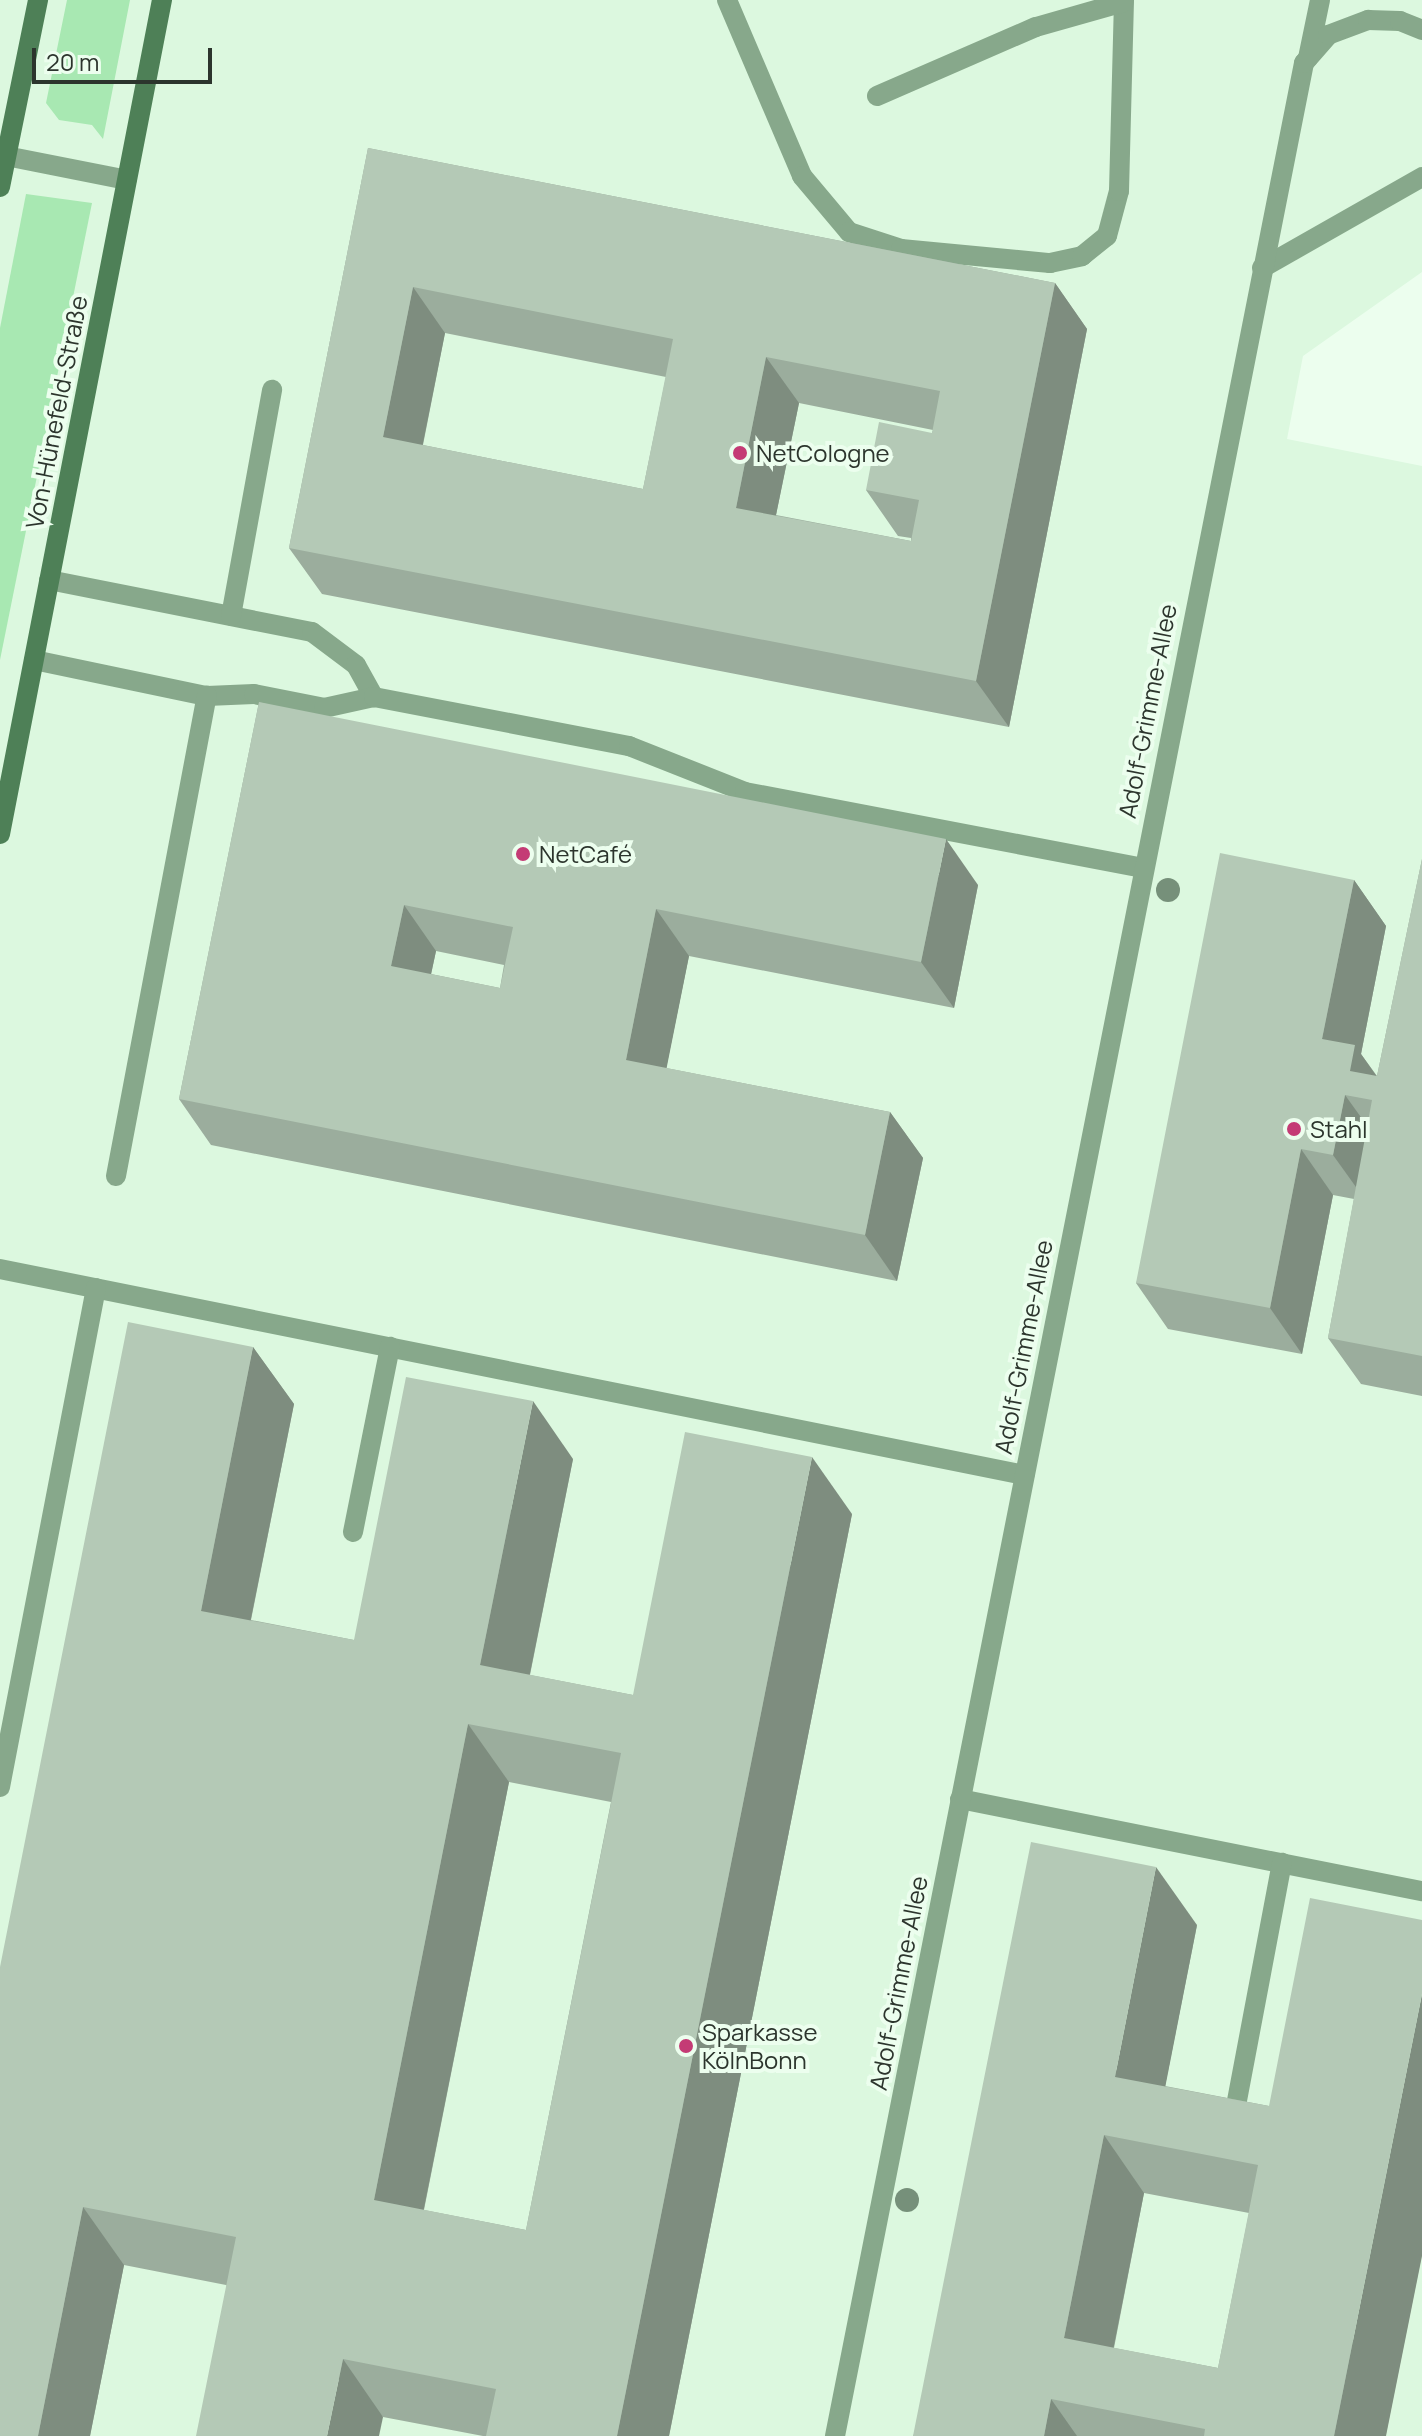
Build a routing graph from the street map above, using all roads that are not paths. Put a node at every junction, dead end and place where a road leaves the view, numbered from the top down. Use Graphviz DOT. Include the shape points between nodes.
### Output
graph roads {
  1 [pos="38,0"];
  2 [pos="162,0"];
  3 [pos="727,0"];
  4 [pos="1320,0"];
  5 [pos="1124,1"];
  6 [pos="1422,30"];
  7 [pos="1308,58"];
  8 [pos="877,96"];
  9 [pos="6,156"];
  10 [pos="1422,177"];
  11 [pos="127,180"];
  12 [pos="0,187"];
  13 [pos="1262,268"];
  14 [pos="272,390"];
  15 [pos="49,580"];
  16 [pos="231,616"];
  17 [pos="34,660"];
  18 [pos="207,696"];
  19 [pos="374,697"];
  20 [pos="0,834"];
  21 [pos="1144,868"];
  22 [pos="116,1176"];
  23 [pos="0,1269"];
  24 [pos="96,1288"];
  25 [pos="390,1347"];
  26 [pos="1024,1475"];
  27 [pos="353,1532"];
  28 [pos="0,1787"];
  29 [pos="960,1799"];
  30 [pos="1282,1863"];
  31 [pos="1422,1891"];
  32 [pos="1231,2132"];
  33 [pos="835,2436"];
  1 -- 9 [label="street"];
  2 -- 11 [label="street, Von-Hünefeld-Straße"];
  3 -- 5 [label="street" via="802,176 849,232 901,249 1050,263 1082,256 1107,236 1119,191"];
  4 -- 7 [label="street, Adolf-Grimme-Allee"];
  5 -- 8 [label="street" via="1036,27"];
  6 -- 7 [label="street" via="1400,21 1368,20 1328,35"];
  7 -- 13 [label="street, Adolf-Grimme-Allee"];
  9 -- 11 [label="street"];
  9 -- 12 [label="street"];
  10 -- 13 [label="street"];
  11 -- 15 [label="street, Von-Hünefeld-Straße"];
  13 -- 21 [label="street, Adolf-Grimme-Allee"];
  14 -- 16 [label="street"];
  15 -- 16 [label="street"];
  15 -- 17 [label="street, Von-Hünefeld-Straße"];
  16 -- 19 [label="street" via="312,632 356,665"];
  17 -- 18 [label="street"];
  17 -- 20 [label="street, Von-Hünefeld-Straße"];
  18 -- 19 [label="street" via="254,694 324,708"];
  18 -- 22 [label="street"];
  19 -- 21 [label="street" via="629,746 745,792"];
  21 -- 26 [label="street, Adolf-Grimme-Allee"];
  23 -- 24 [label="street"];
  24 -- 25 [label="street"];
  24 -- 28 [label="street"];
  25 -- 26 [label="street"];
  25 -- 27 [label="street"];
  26 -- 29 [label="street, Adolf-Grimme-Allee"];
  29 -- 30 [label="street"];
  29 -- 33 [label="street, Adolf-Grimme-Allee"];
  30 -- 31 [label="street"];
  30 -- 32 [label="street"];
}
